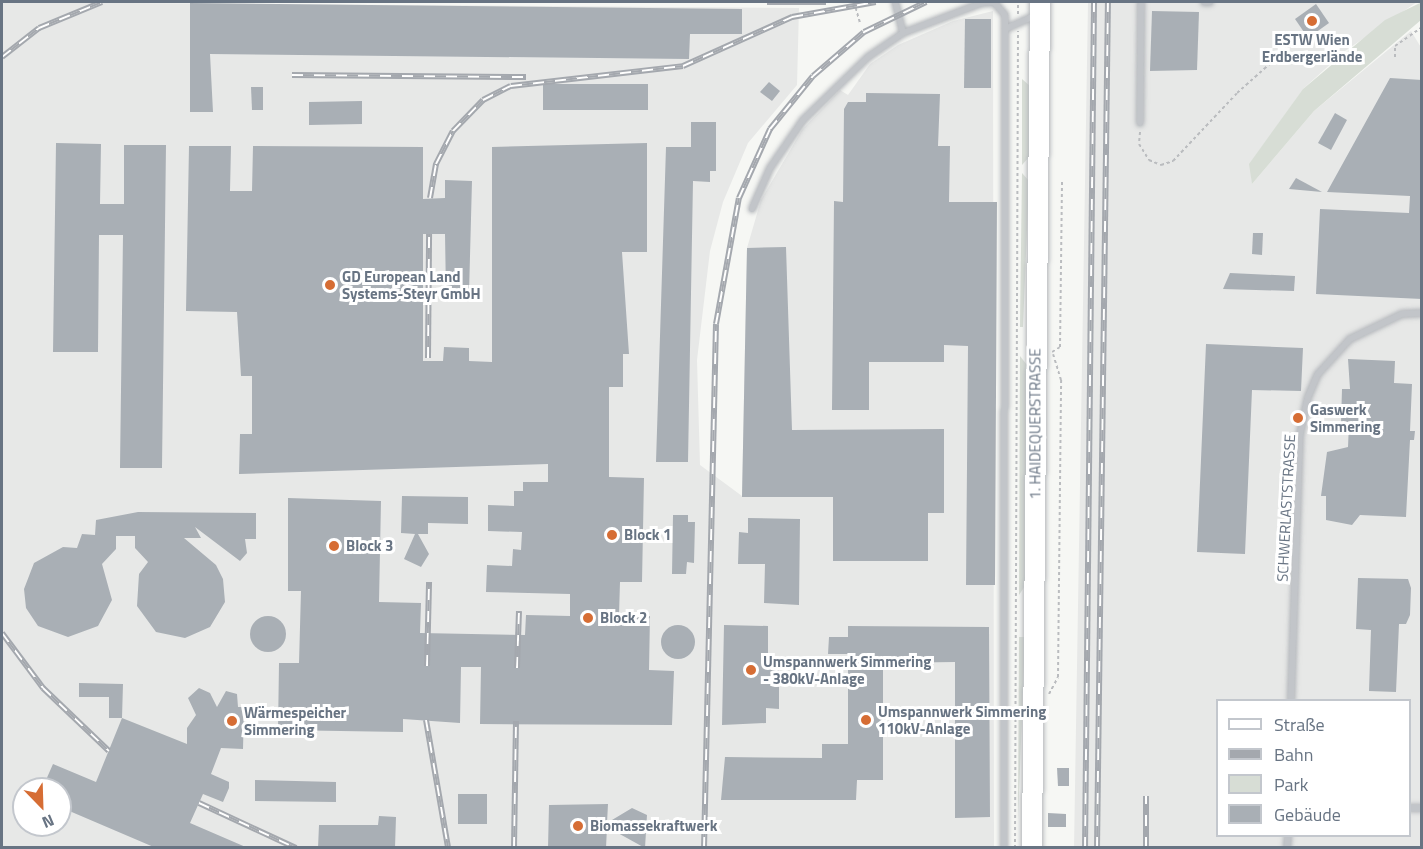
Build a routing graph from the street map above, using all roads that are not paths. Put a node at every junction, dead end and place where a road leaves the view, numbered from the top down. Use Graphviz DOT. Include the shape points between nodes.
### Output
graph roads {
  1 [pos="895,2"];
  2 [pos="1141,2"];
  3 [pos="1040,8"];
  4 [pos="1005,29"];
  5 [pos="903,33"];
  6 [pos="1140,123"];
  7 [pos="752,209"];
  8 [pos="1422,313"];
  9 [pos="1291,699"];
  10 [pos="1004,848"];
  11 [pos="1032,848"];
  1 -- 5 [label="lane"];
  2 -- 6 [label="lane"];
  3 -- 4 [label="lane" via="1018,27"];
  3 -- 11 [label="main road, 1. HAIDEQUERSTRASSE" via="1044,351"];
  4 -- 5 [label="lane" via="1005,15 994,2"];
  4 -- 10 [label="lane"];
  5 -- 7 [label="lane" via="868,57 803,120 770,168"];
  8 -- 9 [label="lane, SCHWERLASTSTRASSE" via="1402,314 1350,339 1318,374 1308,396 1300,434"];
}
